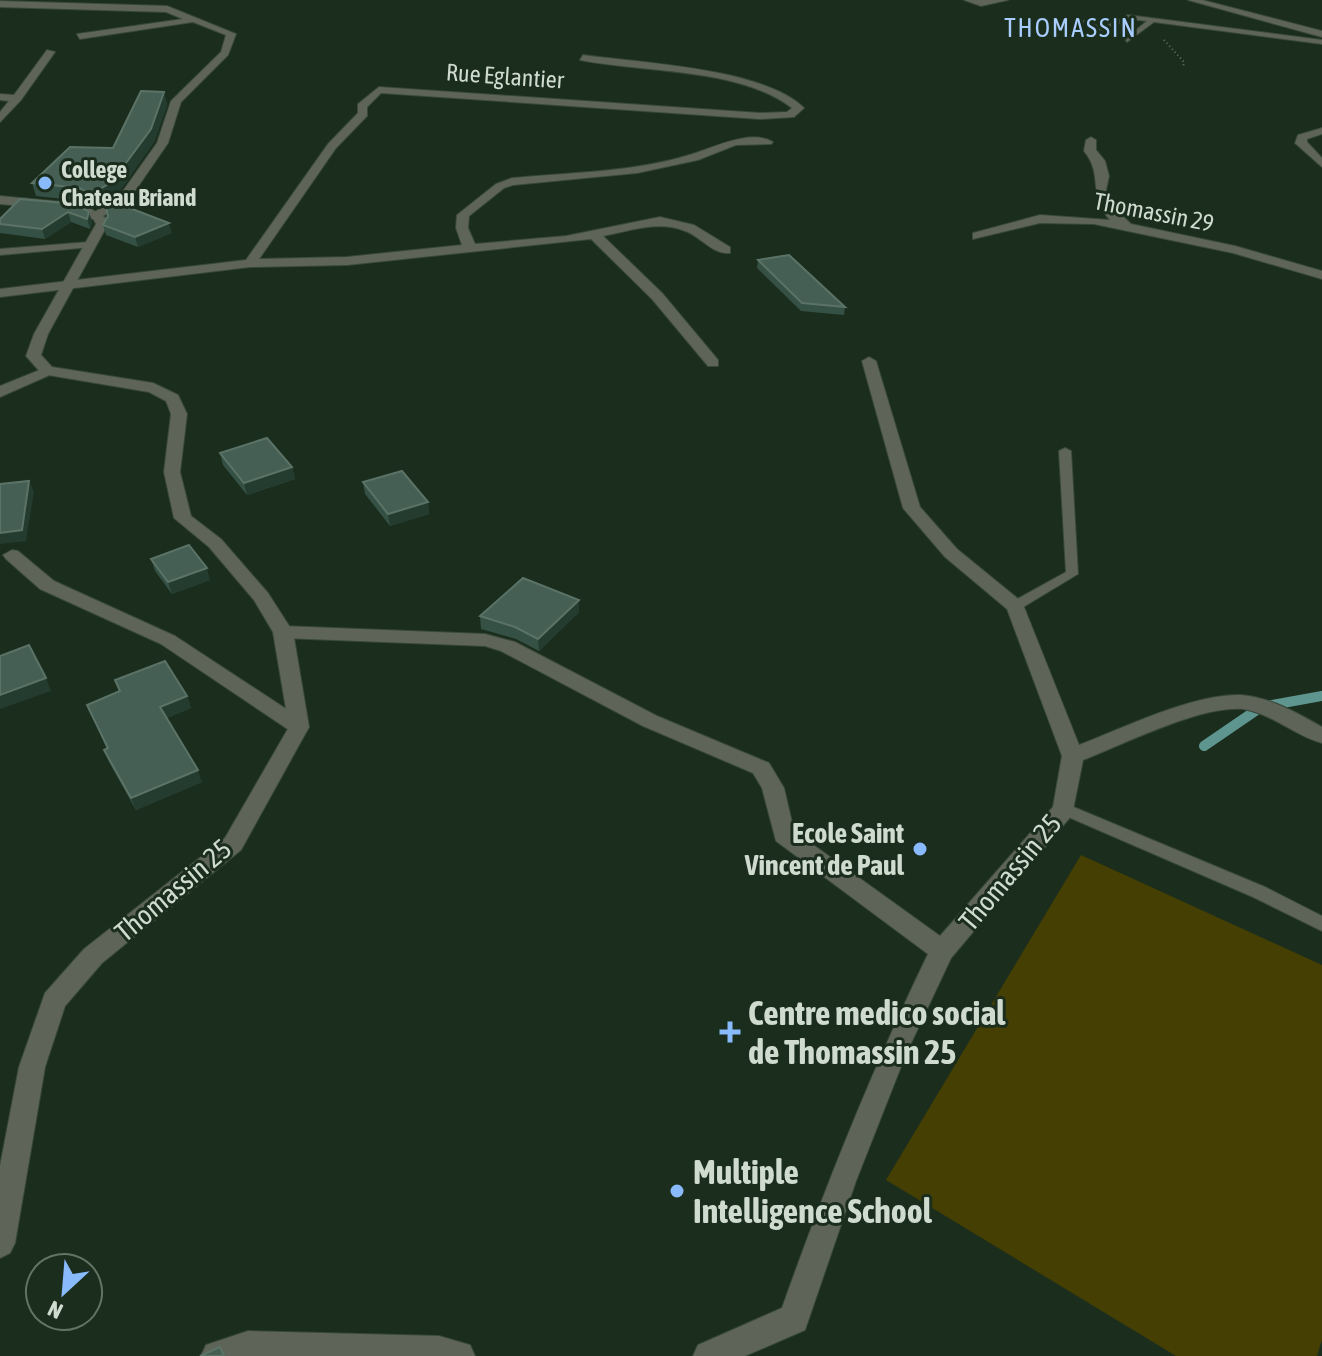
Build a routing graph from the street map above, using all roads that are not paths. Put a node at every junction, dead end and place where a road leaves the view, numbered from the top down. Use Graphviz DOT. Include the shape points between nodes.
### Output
graph roads {
  1 [pos="968,0"];
  2 [pos="1004,0"];
  3 [pos="1192,0"];
  4 [pos="0,4"];
  5 [pos="196,19"];
  6 [pos="1086,21"];
  7 [pos="1150,23"];
  8 [pos="1322,34"];
  9 [pos="80,36"];
  10 [pos="1127,40"];
  11 [pos="1322,42"];
  12 [pos="50,52"];
  13 [pos="583,58"];
  14 [pos="0,97"];
  15 [pos="17,98"];
  16 [pos="0,119"];
  17 [pos="1322,131"];
  18 [pos="1091,140"];
  19 [pos="767,142"];
  20 [pos="1322,164"];
  21 [pos="0,200"];
  22 [pos="97,214"];
  23 [pos="1135,230"];
  24 [pos="594,235"];
  25 [pos="977,236"];
  26 [pos="89,245"];
  27 [pos="470,248"];
  28 [pos="725,250"];
  29 [pos="0,252"];
  30 [pos="250,263"];
  31 [pos="1322,275"];
  32 [pos="72,283"];
  33 [pos="0,293"];
  34 [pos="869,361"];
  35 [pos="713,363"];
  36 [pos="47,371"];
  37 [pos="0,392"];
  38 [pos="1065,451"];
  39 [pos="12,555"];
  40 [pos="1015,606"];
  41 [pos="283,632"];
  42 [pos="299,727"];
  43 [pos="1322,736"];
  44 [pos="1073,756"];
  45 [pos="1064,809"];
  46 [pos="1322,924"];
  47 [pos="942,951"];
  48 [pos="0,1243"];
  49 [pos="347,1353"];
  50 [pos="217,1356"];
  51 [pos="459,1356"];
  52 [pos="709,1356"];
  1 -- 2 [label="street"];
  3 -- 8 [label="street"];
  4 -- 5 [label="street" via="167,9"];
  5 -- 9 [label="street"];
  5 -- 22 [label="street" via="231,34 225,53 176,101 162,143 122,201"];
  6 -- 7 [label="lane" via="1105,29 1128,17"];
  7 -- 10 [label="lane"];
  7 -- 11 [label="lane"];
  12 -- 15 [label="street"];
  13 -- 30 [label="street, Rue Eglantier" via="702,74 767,90 799,108 790,115 760,116 379,90 332,146"];
  14 -- 15 [label="street"];
  15 -- 16 [label="street"];
  17 -- 20 [label="street" via="1308,133 1301,143"];
  18 -- 23 [label="street" via="1090,151 1103,176 1104,204 1112,218"];
  19 -- 27 [label="street" via="735,142 694,158 637,170 500,186 463,215"];
  21 -- 22 [label="street" via="70,206"];
  22 -- 26 [label="street" via="102,224"];
  23 -- 25 [label="street, Thomassin 29" via="1094,220 1040,219"];
  23 -- 31 [label="street, Thomassin 29"];
  24 -- 27 [label="street"];
  24 -- 28 [label="street" via="660,221 690,228"];
  24 -- 35 [label="street" via="671,308"];
  26 -- 29 [label="lane"];
  26 -- 32 [label="street"];
  27 -- 30 [label="street" via="347,261"];
  30 -- 32 [label="street"];
  32 -- 33 [label="street"];
  32 -- 36 [label="street" via="33,356"];
  34 -- 40 [label="street" via="912,508 951,553"];
  36 -- 37 [label="street"];
  36 -- 41 [label="street" via="153,388 173,398 179,431 172,472 183,518 215,543"];
  38 -- 40 [label="lane" via="1072,574"];
  39 -- 42 [label="street" via="47,585 168,640"];
  40 -- 44 [label="street"];
  41 -- 42 [label="street"];
  41 -- 47 [label="street" via="485,640 508,646 650,721 761,768 773,788 784,835"];
  42 -- 48 [label="street, Thomassin 25" via="233,844 93,956 54,1001 32,1067"];
  43 -- 44 [label="street" via="1261,707 1215,703"];
  44 -- 45 [label="street, Thomassin 25"];
  45 -- 46 [label="lane"];
  45 -- 47 [label="street, Thomassin 25"];
  47 -- 52 [label="street, Thomassin 25" via="893,1054 794,1319"];
  49 -- 50 [label="street" via="248,1347"];
  49 -- 51 [label="street"];
}
